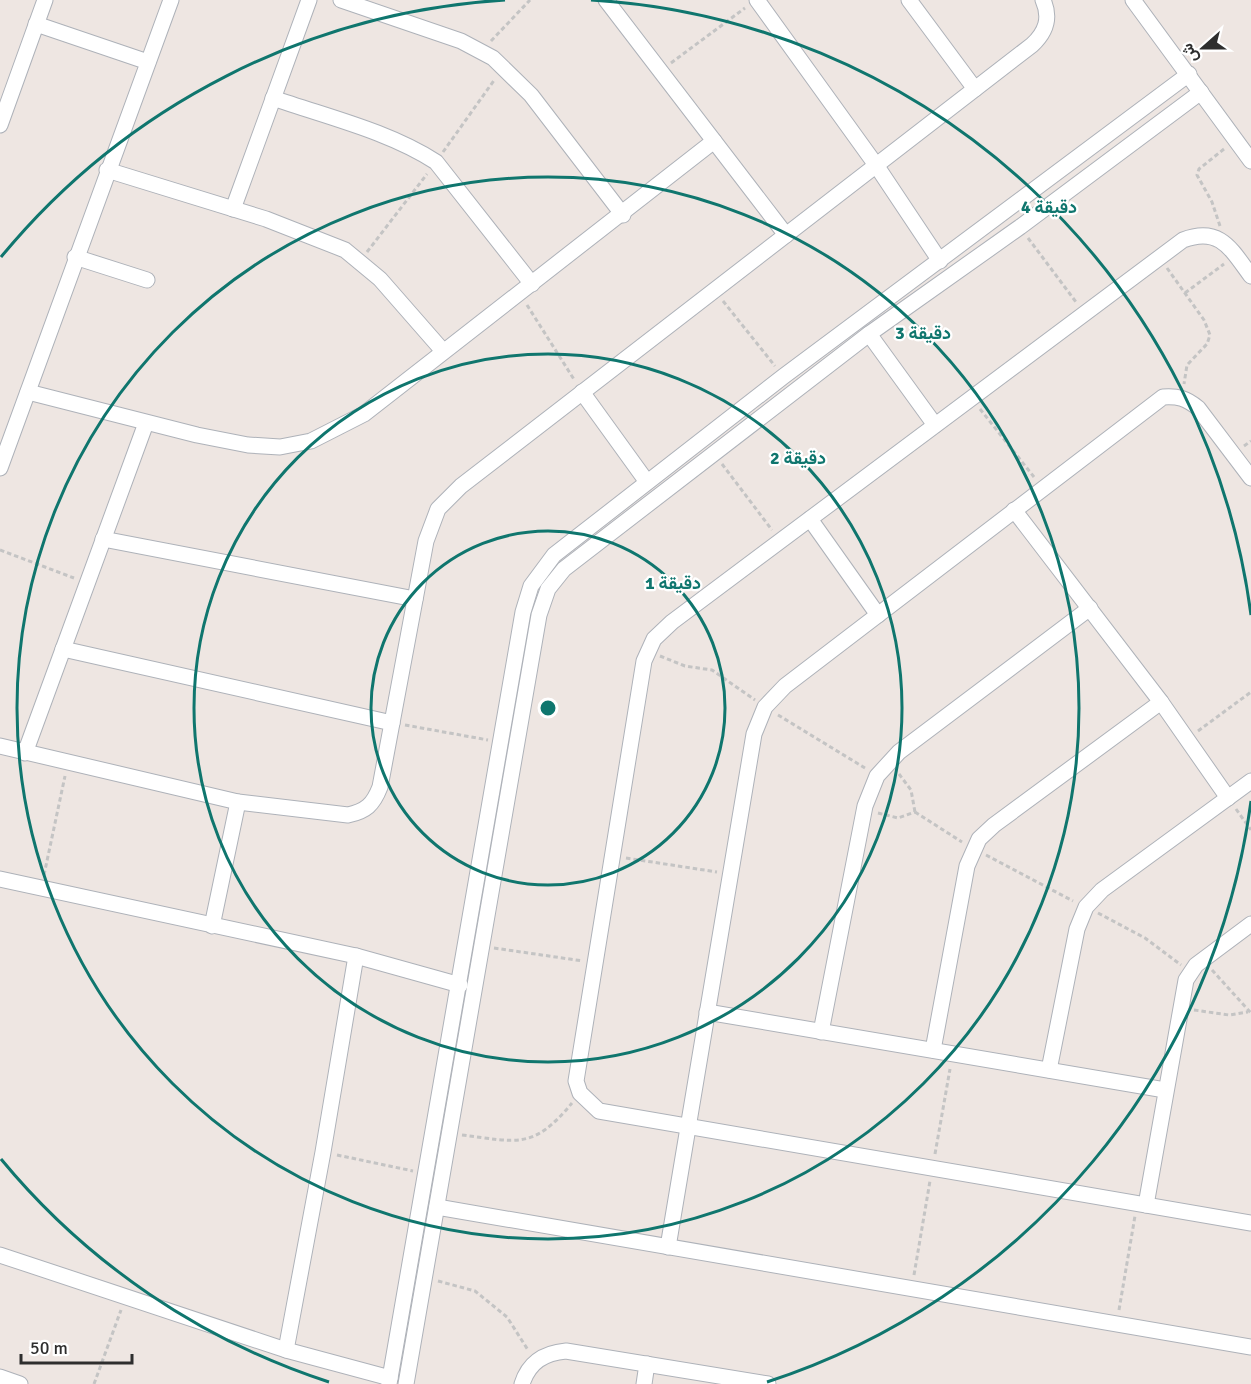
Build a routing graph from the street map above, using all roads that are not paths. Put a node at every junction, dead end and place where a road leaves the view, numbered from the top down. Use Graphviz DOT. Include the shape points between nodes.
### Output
graph roads {
  1 [pos="45,0"];
  2 [pos="171,0"];
  3 [pos="309,0"];
  4 [pos="341,0"];
  5 [pos="606,0"];
  6 [pos="909,0"];
  7 [pos="1043,0"];
  8 [pos="1133,0"];
  9 [pos="752,4"];
  10 [pos="36,24"];
  11 [pos="148,62"];
  12 [pos="1189,74"];
  13 [pos="975,89"];
  14 [pos="1202,92"];
  15 [pos="273,98"];
  16 [pos="1,118"];
  17 [pos="714,141"];
  18 [pos="1251,161"];
  19 [pos="876,165"];
  20 [pos="107,170"];
  21 [pos="232,209"];
  22 [pos="623,215"];
  23 [pos="786,235"];
  24 [pos="75,257"];
  25 [pos="940,261"];
  26 [pos="1251,276"];
  27 [pos="147,279"];
  28 [pos="532,284"];
  29 [pos="869,334"];
  30 [pos="443,351"];
  31 [pos="28,392"];
  32 [pos="582,392"];
  33 [pos="737,412"];
  34 [pos="146,423"];
  35 [pos="935,425"];
  36 [pos="750,426"];
  37 [pos="0,468"];
  38 [pos="1251,478"];
  39 [pos="647,482"];
  40 [pos="1014,510"];
  41 [pos="810,519"];
  42 [pos="103,539"];
  43 [pos="415,598"];
  44 [pos="1090,608"];
  45 [pos="878,615"];
  46 [pos="63,649"];
  47 [pos="1161,702"];
  48 [pos="392,723"];
  49 [pos="0,746"];
  50 [pos="25,753"];
  51 [pos="1251,781"];
  52 [pos="1228,798"];
  53 [pos="238,802"];
  54 [pos="0,879"];
  55 [pos="1251,924"];
  56 [pos="212,926"];
  57 [pos="356,956"];
  58 [pos="460,985"];
  59 [pos="707,1012"];
  60 [pos="821,1032"];
  61 [pos="933,1050"];
  62 [pos="1048,1070"];
  63 [pos="1166,1090"];
  64 [pos="688,1126"];
  65 [pos="1142,1204"];
  66 [pos="437,1207"];
  67 [pos="1251,1223"];
  68 [pos="668,1247"];
  69 [pos="0,1255"];
  70 [pos="405,1292"];
  71 [pos="422,1295"];
  72 [pos="1251,1347"];
  73 [pos="286,1350"];
  74 [pos="647,1364"];
  75 [pos="0,1377"];
  76 [pos="389,1381"];
  77 [pos="20,1384"];
  78 [pos="406,1384"];
  79 [pos="522,1384"];
  80 [pos="644,1384"];
  81 [pos="768,1384"];
  1 -- 10 [label="street"];
  2 -- 11 [label="street"];
  3 -- 15 [label="street"];
  4 -- 22 [label="street" via="461,41 504,66 525,87"];
  5 -- 17 [label="street"];
  6 -- 13 [label="street"];
  7 -- 13 [label="street" via="1047,18 1039,38"];
  8 -- 12 [label="street"];
  9 -- 19 [label="street"];
  10 -- 11 [label="street"];
  10 -- 16 [label="street"];
  11 -- 20 [label="street"];
  12 -- 14 [label="street"];
  12 -- 25 [label="street"];
  13 -- 19 [label="street"];
  14 -- 18 [label="street"];
  14 -- 29 [label="street"];
  15 -- 21 [label="street"];
  15 -- 28 [label="street" via="407,146 436,162"];
  17 -- 22 [label="street"];
  17 -- 23 [label="street"];
  19 -- 23 [label="street"];
  19 -- 25 [label="street"];
  20 -- 21 [label="street"];
  20 -- 24 [label="street"];
  21 -- 30 [label="street" via="324,240 353,255 380,279"];
  22 -- 28 [label="street"];
  23 -- 32 [label="street"];
  24 -- 27 [label="street"];
  24 -- 31 [label="street"];
  25 -- 33 [label="street"];
  26 -- 35 [label="street" via="1220,239 1195,235 1183,240"];
  28 -- 30 [label="street"];
  29 -- 35 [label="street"];
  29 -- 36 [label="street"];
  30 -- 34 [label="street" via="364,414 311,441 280,447 248,445"];
  31 -- 34 [label="street"];
  31 -- 37 [label="street"];
  32 -- 39 [label="street"];
  32 -- 43 [label="street" via="460,486 438,509 428,532"];
  33 -- 36 [label="street"];
  33 -- 39 [label="street"];
  34 -- 42 [label="street"];
  35 -- 41 [label="street"];
  36 -- 66 [label="street" via="564,569 548,589 539,615"];
  38 -- 40 [label="street" via="1198,408 1176,396 1163,397"];
  39 -- 58 [label="street" via="554,555 531,586 523,612"];
  40 -- 44 [label="street"];
  40 -- 45 [label="street"];
  41 -- 45 [label="street"];
  41 -- 64 [label="street" via="662,629 647,650 576,1081 580,1093 599,1111"];
  42 -- 43 [label="street"];
  42 -- 46 [label="street"];
  43 -- 48 [label="street"];
  44 -- 47 [label="street"];
  44 -- 60 [label="street" via="887,763 865,806"];
  45 -- 59 [label="street" via="785,686 765,707 754,734"];
  46 -- 48 [label="street"];
  46 -- 50 [label="street"];
  47 -- 52 [label="street"];
  47 -- 61 [label="street" via="994,825 973,848"];
  48 -- 53 [label="street" via="380,788 374,802 363,812 348,815"];
  49 -- 50 [label="street"];
  50 -- 53 [label="street"];
  51 -- 52 [label="street"];
  52 -- 62 [label="street" via="1102,890 1086,907 1077,928"];
  53 -- 56 [label="street"];
  54 -- 56 [label="street"];
  55 -- 63 [label="street" via="1190,972"];
  56 -- 57 [label="street"];
  57 -- 58 [label="street"];
  57 -- 73 [label="street"];
  58 -- 70 [label="street"];
  59 -- 60 [label="street"];
  59 -- 64 [label="street"];
  60 -- 61 [label="street"];
  61 -- 62 [label="street"];
  62 -- 63 [label="street"];
  63 -- 65 [label="street"];
  64 -- 65 [label="street"];
  64 -- 68 [label="street"];
  65 -- 67 [label="street"];
  66 -- 68 [label="street"];
  66 -- 71 [label="street"];
  68 -- 72 [label="street"];
  69 -- 73 [label="street"];
  70 -- 71 [label="street"];
  70 -- 76 [label="street"];
  71 -- 78 [label="street"];
  73 -- 76 [label="street"];
  74 -- 79 [label="street" via="566,1351 549,1353 534,1361"];
  74 -- 80 [label="street"];
  74 -- 81 [label="street"];
  75 -- 77 [label="street"];
}
